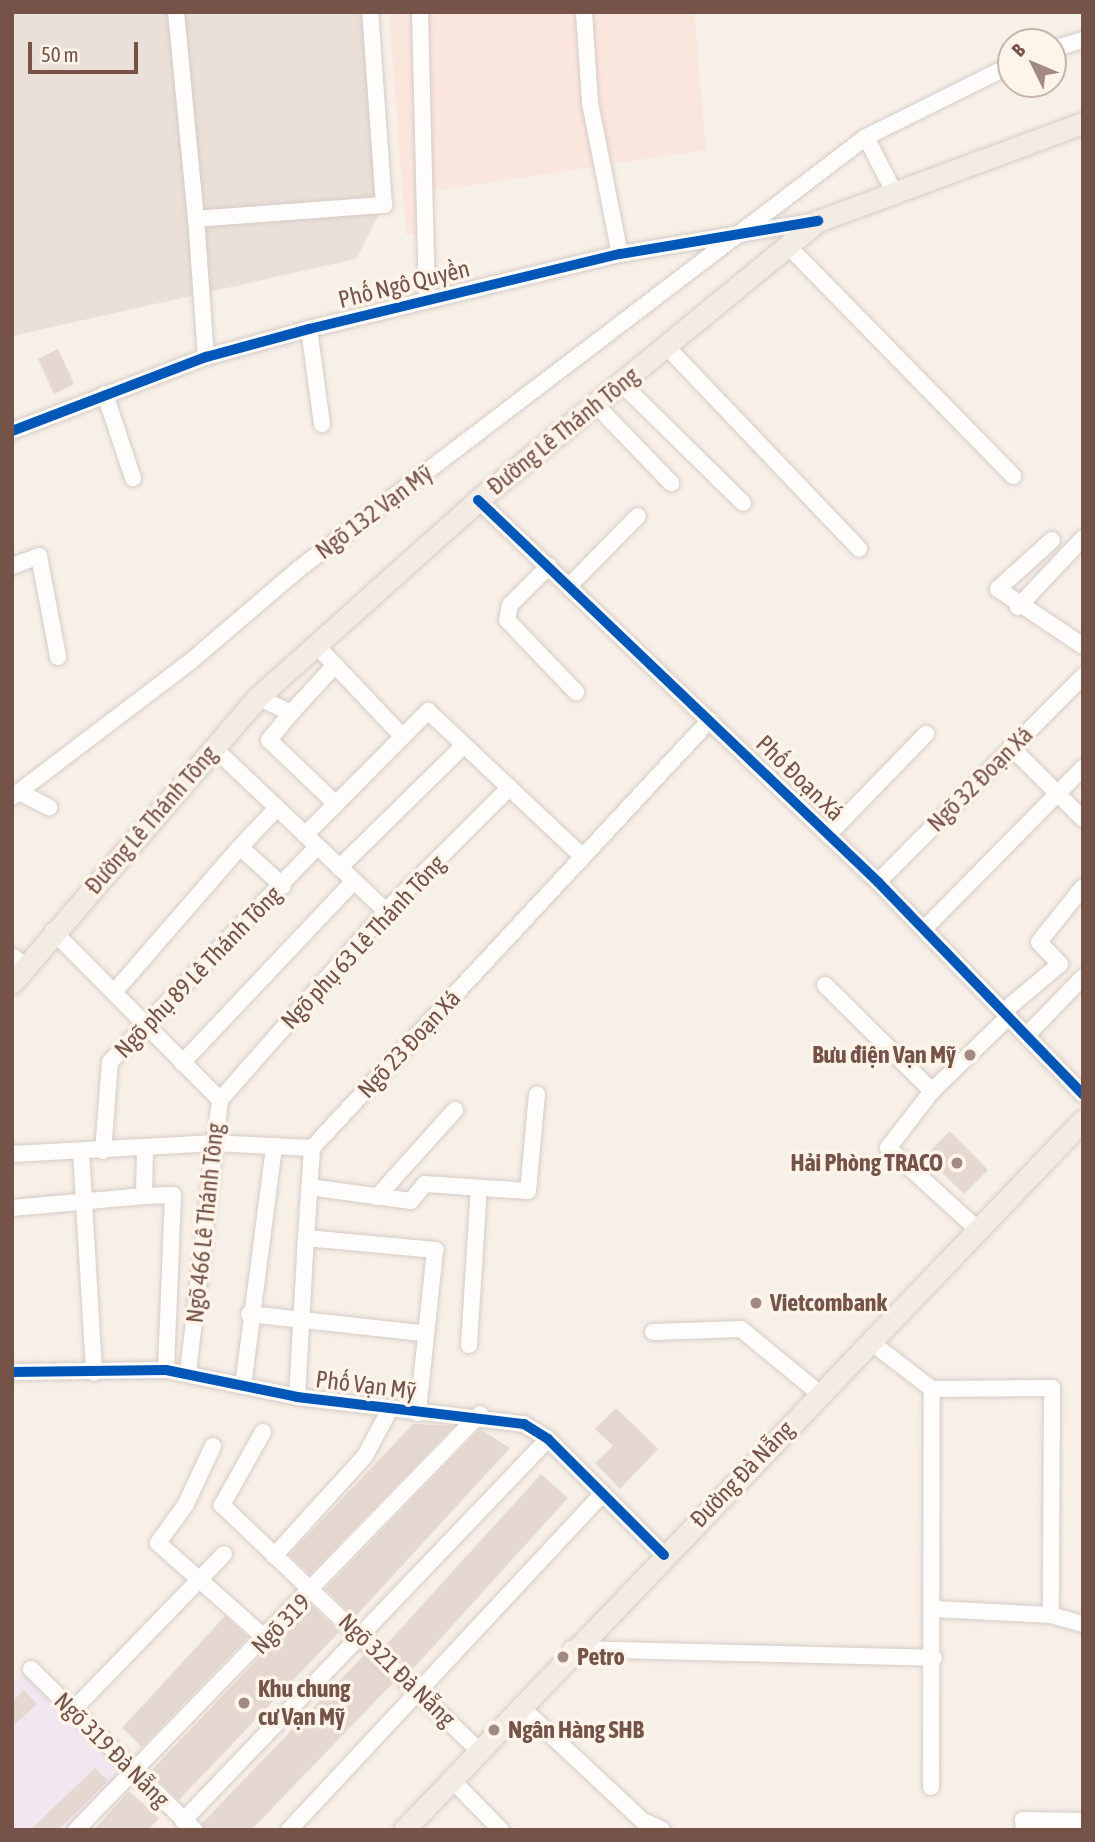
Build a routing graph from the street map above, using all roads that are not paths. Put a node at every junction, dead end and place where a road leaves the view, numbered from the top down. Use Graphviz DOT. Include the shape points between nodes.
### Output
graph roads {
  1 [pos="176,12"];
  2 [pos="370,12"];
  3 [pos="420,12"];
  4 [pos="584,12"];
  5 [pos="997,72"];
  6 [pos="1082,124"];
  7 [pos="866,137"];
  8 [pos="896,195"];
  9 [pos="196,219"];
  10 [pos="818,221"];
  11 [pos="741,234"];
  12 [pos="788,246"];
  13 [pos="620,254"];
  14 [pos="427,300"];
  15 [pos="309,329"];
  16 [pos="666,346"];
  17 [pos="206,357"];
  18 [pos="621,383"];
  19 [pos="105,394"];
  20 [pos="595,404"];
  21 [pos="321,424"];
  22 [pos="12,431"];
  23 [pos="1013,477"];
  24 [pos="132,478"];
  25 [pos="671,482"];
  26 [pos="478,500"];
  27 [pos="743,503"];
  28 [pos="638,516"];
  29 [pos="1083,538"];
  30 [pos="1052,540"];
  31 [pos="859,549"];
  32 [pos="12,566"];
  33 [pos="549,566"];
  34 [pos="569,586"];
  35 [pos="1018,607"];
  36 [pos="315,644"];
  37 [pos="1083,646"];
  38 [pos="58,657"];
  39 [pos="335,665"];
  40 [pos="1083,676"];
  41 [pos="576,692"];
  42 [pos="258,697"];
  43 [pos="291,713"];
  44 [pos="710,720"];
  45 [pos="926,734"];
  46 [pos="402,736"];
  47 [pos="464,744"];
  48 [pos="1011,747"];
  49 [pos="214,748"];
  50 [pos="1083,768"];
  51 [pos="510,787"];
  52 [pos="1059,794"];
  53 [pos="15,795"];
  54 [pos="336,803"];
  55 [pos="49,807"];
  56 [pos="277,808"];
  57 [pos="1083,819"];
  58 [pos="305,835"];
  59 [pos="828,835"];
  60 [pos="317,847"];
  61 [pos="240,848"];
  62 [pos="583,857"];
  63 [pos="339,868"];
  64 [pos="354,881"];
  65 [pos="878,882"];
  66 [pos="283,886"];
  67 [pos="1083,887"];
  68 [pos="386,911"];
  69 [pos="924,929"];
  70 [pos="53,931"];
  71 [pos="19,961"];
  72 [pos="1083,977"];
  73 [pos="12,983"];
  74 [pos="825,985"];
  75 [pos="116,990"];
  76 [pos="1007,1014"];
  77 [pos="147,1026"];
  78 [pos="1027,1035"];
  79 [pos="182,1063"];
  80 [pos="932,1091"];
  81 [pos="537,1094"];
  82 [pos="1083,1094"];
  83 [pos="220,1100"];
  84 [pos="455,1110"];
  85 [pos="1083,1121"];
  86 [pos="212,1143"];
  87 [pos="274,1147"];
  88 [pos="312,1148"];
  89 [pos="103,1151"];
  90 [pos="145,1151"];
  91 [pos="81,1152"];
  92 [pos="12,1154"];
  93 [pos="309,1187"];
  94 [pos="479,1188"];
  95 [pos="144,1196"];
  96 [pos="377,1197"];
  97 [pos="84,1204"];
  98 [pos="12,1208"];
  99 [pos="976,1228"];
  100 [pos="306,1238"];
  101 [pos="249,1314"];
  102 [pos="304,1323"];
  103 [pos="653,1332"];
  104 [pos="422,1333"];
  105 [pos="872,1343"];
  106 [pos="469,1345"];
  107 [pos="166,1370"];
  108 [pos="12,1372"];
  109 [pos="94,1373"];
  110 [pos="188,1373"];
  111 [pos="243,1385"];
  112 [pos="932,1389"];
  113 [pos="820,1394"];
  114 [pos="298,1397"];
  115 [pos="389,1410"];
  116 [pos="418,1413"];
  117 [pos="480,1414"];
  118 [pos="263,1432"];
  119 [pos="548,1439"];
  120 [pos="213,1447"];
  121 [pos="600,1496"];
  122 [pos="224,1554"];
  123 [pos="664,1555"];
  124 [pos="274,1556"];
  125 [pos="199,1580"];
  126 [pos="313,1591"];
  127 [pos="934,1609"];
  128 [pos="1051,1615"];
  129 [pos="1083,1623"];
  130 [pos="365,1637"];
  131 [pos="266,1639"];
  132 [pos="572,1649"];
  133 [pos="934,1658"];
  134 [pos="31,1669"];
  135 [pos="420,1694"];
  136 [pos="520,1706"];
  137 [pos="73,1710"];
  138 [pos="478,1750"];
  139 [pos="134,1772"];
  140 [pos="452,1780"];
  141 [pos="931,1787"];
  142 [pos="1083,1821"];
  143 [pos="189,1825"];
  144 [pos="1023,1825"];
  145 [pos="76,1830"];
  146 [pos="289,1830"];
  147 [pos="404,1830"];
  148 [pos="501,1830"];
  149 [pos="662,1830"];
  1 -- 9 [label="street"];
  2 -- 9 [label="street" via="384,205"];
  3 -- 14 [label="street"];
  4 -- 13 [label="street" via="590,103"];
  5 -- 7 [label="street, Ngõ 132 Vạn Mỹ"];
  6 -- 8 [label="main road, Đường Lê Thánh Tông"];
  7 -- 8 [label="street"];
  7 -- 11 [label="street, Ngõ 132 Vạn Mỹ"];
  8 -- 10 [label="main road, Đường Lê Thánh Tông"];
  9 -- 17 [label="street"];
  10 -- 11 [label="street, Phố Ngô Quyền"];
  10 -- 12 [label="main road, Đường Lê Thánh Tông"];
  11 -- 13 [label="street, Phố Ngô Quyền"];
  11 -- 53 [label="street, Ngõ 132 Vạn Mỹ" via="300,568 191,662"];
  12 -- 16 [label="main road, Đường Lê Thánh Tông"];
  12 -- 23 [label="street"];
  13 -- 14 [label="street, Phố Ngô Quyền"];
  14 -- 15 [label="street, Phố Ngô Quyền"];
  15 -- 17 [label="street, Phố Ngô Quyền"];
  15 -- 21 [label="street"];
  16 -- 18 [label="main road, Đường Lê Thánh Tông"];
  16 -- 31 [label="street"];
  17 -- 19 [label="street, Phố Ngô Quyền"];
  18 -- 20 [label="main road, Đường Lê Thánh Tông"];
  18 -- 27 [label="street"];
  19 -- 22 [label="street, Phố Ngô Quyền"];
  19 -- 24 [label="street"];
  20 -- 25 [label="street"];
  20 -- 26 [label="main road, Đường Lê Thánh Tông"];
  26 -- 33 [label="street, Phố Đoạn Xá"];
  26 -- 36 [label="main road, Đường Lê Thánh Tông"];
  28 -- 34 [label="street"];
  29 -- 35 [label="street"];
  30 -- 35 [label="street" via="998,589"];
  32 -- 38 [label="street" via="39,556"];
  33 -- 34 [label="street, Phố Đoạn Xá"];
  33 -- 41 [label="street" via="510,605 507,620"];
  34 -- 44 [label="street, Phố Đoạn Xá"];
  35 -- 37 [label="street"];
  36 -- 39 [label="street"];
  36 -- 42 [label="main road, Đường Lê Thánh Tông"];
  39 -- 43 [label="street"];
  39 -- 46 [label="street"];
  40 -- 48 [label="street, Ngõ 32 Đoạn Xá"];
  42 -- 43 [label="street"];
  42 -- 49 [label="main road, Đường Lê Thánh Tông"];
  43 -- 54 [label="street" via="269,740"];
  44 -- 59 [label="street, Phố Đoạn Xá"];
  44 -- 62 [label="street, Ngõ 23 Đoạn Xá"];
  45 -- 59 [label="street"];
  46 -- 47 [label="street" via="428,711"];
  46 -- 54 [label="street"];
  47 -- 51 [label="street"];
  47 -- 63 [label="street"];
  48 -- 52 [label="street"];
  48 -- 65 [label="street, Ngõ 32 Đoạn Xá"];
  49 -- 56 [label="street"];
  49 -- 70 [label="main road, Đường Lê Thánh Tông"];
  50 -- 52 [label="street"];
  51 -- 62 [label="street"];
  51 -- 68 [label="street, Ngõ phụ 63 Lê Thánh Tông"];
  52 -- 57 [label="street"];
  52 -- 69 [label="street"];
  53 -- 55 [label="street"];
  54 -- 58 [label="street"];
  56 -- 58 [label="street"];
  56 -- 61 [label="street"];
  58 -- 60 [label="street"];
  59 -- 65 [label="street, Phố Đoạn Xá"];
  60 -- 63 [label="street"];
  60 -- 66 [label="street, Ngõ phụ 89 Lê Thánh Tông"];
  61 -- 66 [label="street"];
  61 -- 75 [label="street"];
  62 -- 88 [label="street, Ngõ 23 Đoạn Xá"];
  63 -- 64 [label="street"];
  64 -- 68 [label="street"];
  64 -- 79 [label="street"];
  65 -- 69 [label="street, Phố Đoạn Xá"];
  66 -- 77 [label="street, Ngõ phụ 89 Lê Thánh Tông"];
  67 -- 76 [label="street" via="1039,942 1060,964"];
  68 -- 83 [label="street, Ngõ phụ 63 Lê Thánh Tông"];
  69 -- 76 [label="street, Phố Đoạn Xá"];
  70 -- 71 [label="main road, Đường Lê Thánh Tông"];
  70 -- 75 [label="street, Ngõ 466 Lê Thánh Tông"];
  71 -- 73 [label="main road, Đường Lê Thánh Tông"];
  72 -- 78 [label="street"];
  74 -- 80 [label="street"];
  75 -- 77 [label="street, Ngõ 466 Lê Thánh Tông"];
  76 -- 78 [label="street, Phố Đoạn Xá"];
  76 -- 80 [label="street"];
  77 -- 79 [label="street, Ngõ 466 Lê Thánh Tông"];
  77 -- 89 [label="street, Ngõ phụ 89 Lê Thánh Tông" via="110,1062"];
  78 -- 82 [label="street, Phố Đoạn Xá"];
  79 -- 83 [label="street, Ngõ 466 Lê Thánh Tông"];
  80 -- 99 [label="street" via="888,1148"];
  81 -- 94 [label="street" via="528,1191"];
  83 -- 86 [label="street, Ngõ 466 Lê Thánh Tông"];
  84 -- 96 [label="street"];
  85 -- 99 [label="main road, Đường Đà Nẵng"];
  86 -- 87 [label="street"];
  86 -- 90 [label="street"];
  86 -- 110 [label="street, Ngõ 466 Lê Thánh Tông"];
  87 -- 88 [label="street"];
  87 -- 101 [label="street"];
  88 -- 93 [label="street"];
  89 -- 90 [label="street"];
  89 -- 91 [label="street"];
  90 -- 95 [label="street"];
  91 -- 92 [label="street"];
  91 -- 97 [label="street"];
  93 -- 96 [label="street"];
  93 -- 100 [label="street"];
  94 -- 96 [label="street" via="425,1185 411,1202"];
  94 -- 106 [label="street"];
  95 -- 97 [label="street"];
  95 -- 107 [label="street" via="173,1195"];
  97 -- 98 [label="street"];
  97 -- 109 [label="street"];
  99 -- 105 [label="main road, Đường Đà Nẵng"];
  100 -- 102 [label="street"];
  100 -- 104 [label="street" via="435,1250"];
  101 -- 102 [label="street"];
  101 -- 111 [label="street"];
  102 -- 104 [label="street"];
  102 -- 114 [label="street"];
  103 -- 113 [label="street" via="741,1329"];
  104 -- 116 [label="street"];
  105 -- 112 [label="street"];
  105 -- 113 [label="main road, Đường Đà Nẵng"];
  107 -- 109 [label="street, Phố Vạn Mỹ"];
  107 -- 110 [label="street, Phố Vạn Mỹ"];
  108 -- 109 [label="street, Phố Vạn Mỹ"];
  110 -- 111 [label="street, Phố Vạn Mỹ"];
  111 -- 114 [label="street, Phố Vạn Mỹ"];
  112 -- 127 [label="street"];
  112 -- 128 [label="street" via="1052,1388"];
  113 -- 123 [label="main road, Đường Đà Nẵng"];
  114 -- 115 [label="street, Phố Vạn Mỹ"];
  115 -- 116 [label="street, Phố Vạn Mỹ"];
  115 -- 124 [label="street" via="365,1456"];
  116 -- 117 [label="street, Phố Vạn Mỹ"];
  117 -- 119 [label="street, Phố Vạn Mỹ" via="524,1424"];
  117 -- 126 [label="street, Ngõ 319"];
  118 -- 124 [label="street, Ngõ 321 Đà Nẵng" via="222,1505"];
  119 -- 121 [label="street, Phố Vạn Mỹ"];
  119 -- 130 [label="street"];
  120 -- 125 [label="street" via="186,1504 158,1544"];
  121 -- 123 [label="street, Phố Vạn Mỹ"];
  121 -- 135 [label="street"];
  122 -- 125 [label="street"];
  123 -- 132 [label="main road, Đường Đà Nẵng"];
  124 -- 126 [label="street, Ngõ 321 Đà Nẵng"];
  125 -- 131 [label="street"];
  125 -- 137 [label="street"];
  126 -- 130 [label="street, Ngõ 321 Đà Nẵng"];
  126 -- 131 [label="street, Ngõ 319"];
  127 -- 128 [label="street"];
  127 -- 133 [label="street"];
  128 -- 129 [label="street"];
  130 -- 135 [label="street, Ngõ 321 Đà Nẵng"];
  130 -- 143 [label="street"];
  131 -- 139 [label="street, Ngõ 319"];
  132 -- 133 [label="street"];
  132 -- 136 [label="main road, Đường Đà Nẵng"];
  133 -- 141 [label="street"];
  134 -- 137 [label="street, Ngõ 319 Đà Nẵng"];
  135 -- 138 [label="street, Ngõ 321 Đà Nẵng"];
  135 -- 146 [label="street"];
  136 -- 138 [label="main road, Đường Đà Nẵng"];
  136 -- 149 [label="street" via="643,1821"];
  137 -- 139 [label="street, Ngõ 319 Đà Nẵng"];
  138 -- 140 [label="main road, Đường Đà Nẵng"];
  139 -- 143 [label="street, Ngõ 319 Đà Nẵng"];
  139 -- 145 [label="street, Ngõ 319"];
  140 -- 147 [label="main road, Đường Đà Nẵng"];
  140 -- 148 [label="street"];
  142 -- 144 [label="street"];
}
